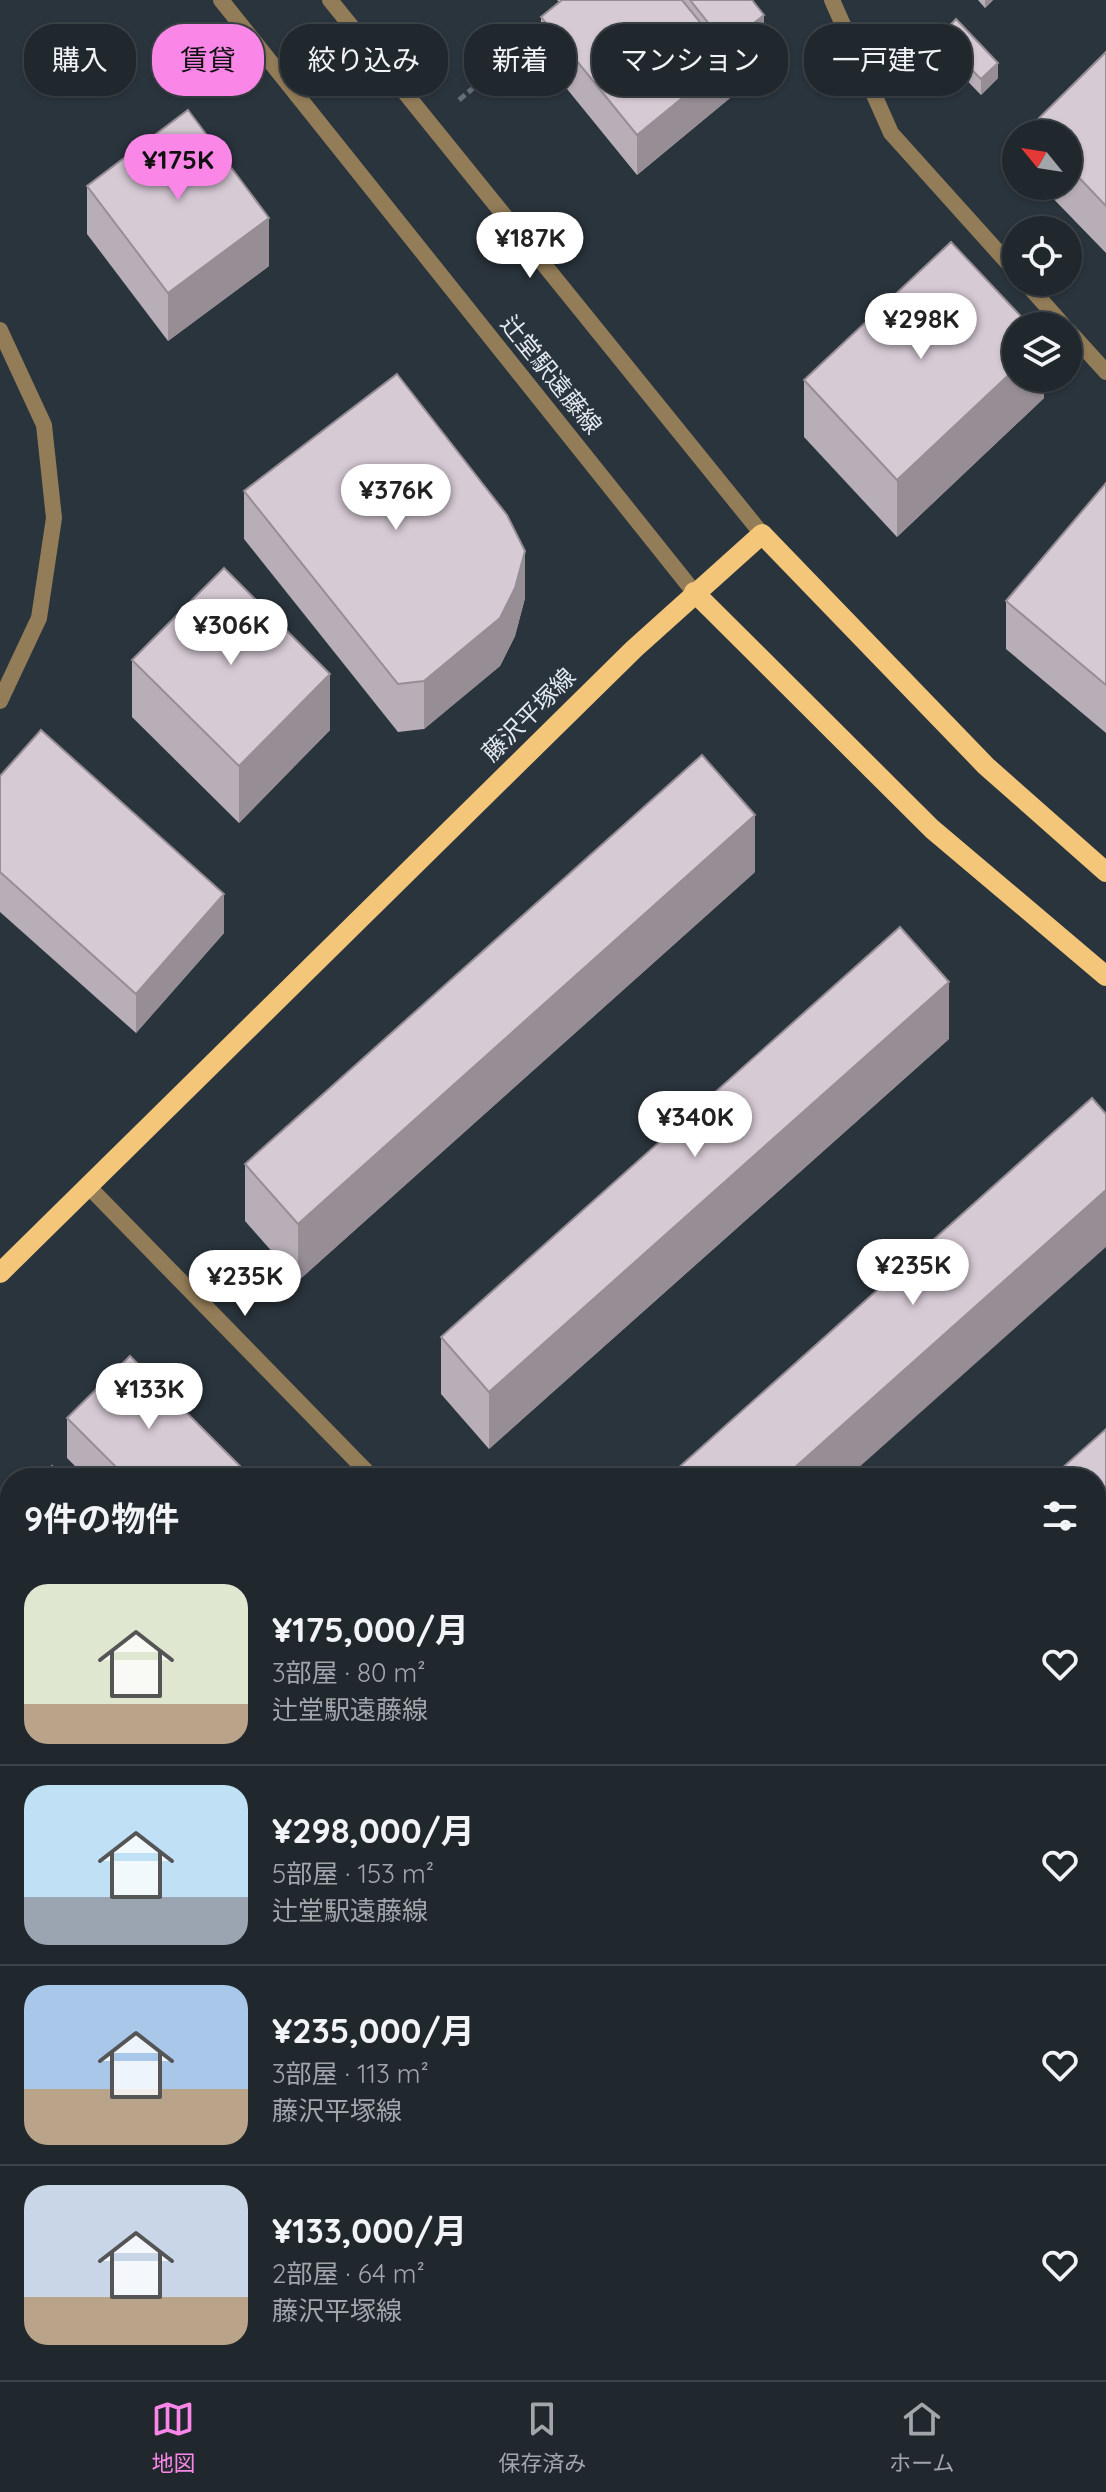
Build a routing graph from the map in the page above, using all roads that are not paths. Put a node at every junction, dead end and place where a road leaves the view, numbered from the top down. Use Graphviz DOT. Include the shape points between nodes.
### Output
graph roads {
  1 [pos="221,0"];
  2 [pos="330,0"];
  3 [pos="832,0"];
  4 [pos="1002,256"];
  5 [pos="1037,296"];
  6 [pos="1052,312"];
  7 [pos="0,330"];
  8 [pos="1082,346"];
  9 [pos="1106,372"];
  10 [pos="762,534"];
  11 [pos="694,592"];
  12 [pos="0,701"];
  13 [pos="1106,872"];
  14 [pos="1106,976"];
  15 [pos="87,1185"];
  16 [pos="0,1273"];
  17 [pos="363,1468"];
  1 -- 11 [label="street, 辻堂駅遠藤線"];
  2 -- 10 [label="street"];
  3 -- 4 [label="street" via="891,133"];
  5 -- 6 [label="street"];
  7 -- 12 [label="street" via="44,425 54,518 39,618"];
  8 -- 9 [label="street"];
  10 -- 11 [label="main road, 藤沢平塚線"];
  10 -- 13 [label="main road" via="986,766"];
  11 -- 14 [label="main road" via="932,829"];
  11 -- 15 [label="main road, 藤沢平塚線"];
  15 -- 16 [label="main road, 藤沢平塚線"];
  15 -- 17 [label="street"];
}
